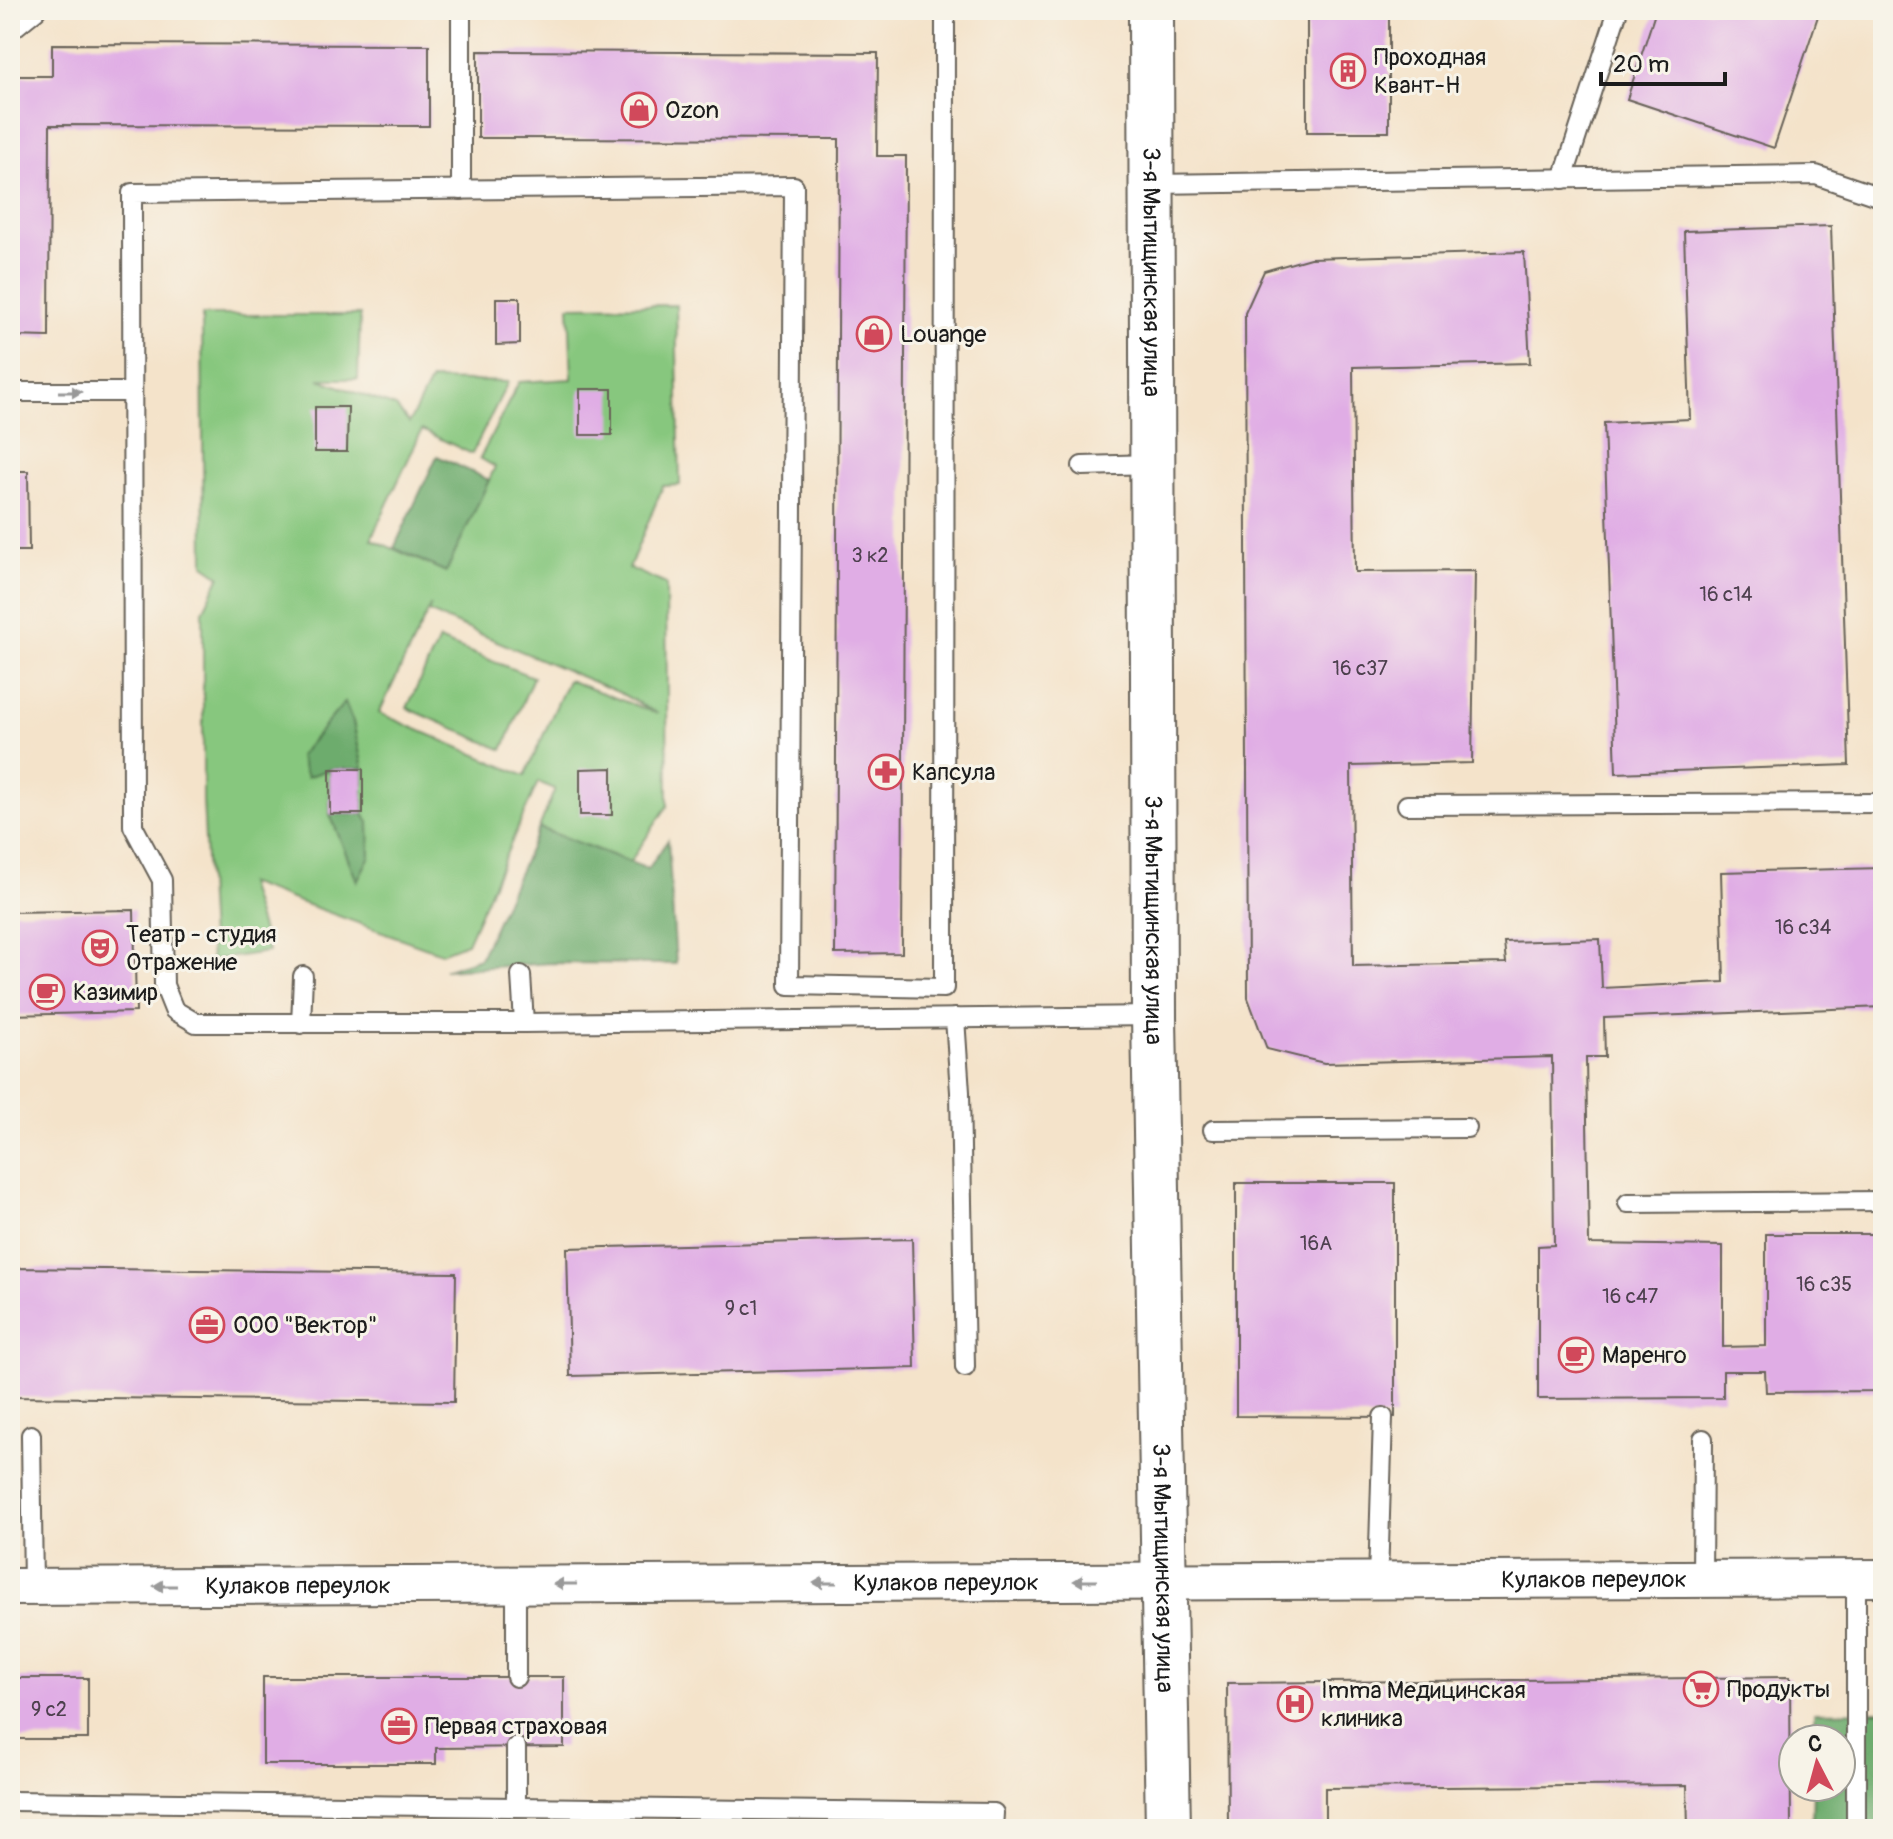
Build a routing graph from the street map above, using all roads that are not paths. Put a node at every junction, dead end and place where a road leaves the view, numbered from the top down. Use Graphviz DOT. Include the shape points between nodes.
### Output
graph roads {
  1 [pos="36,10"];
  2 [pos="461,10"];
  3 [pos="945,10"];
  4 [pos="1151,10"];
  5 [pos="1618,10"];
  6 [pos="10,31"];
  7 [pos="1563,179"];
  8 [pos="1151,184"];
  9 [pos="461,190"];
  10 [pos="1883,198"];
  11 [pos="10,392"];
  12 [pos="131,392"];
  13 [pos="1152,464"];
  14 [pos="1082,466"];
  15 [pos="1883,803"];
  16 [pos="1407,805"];
  17 [pos="521,975"];
  18 [pos="303,976"];
  19 [pos="1154,1016"];
  20 [pos="955,1018"];
  21 [pos="524,1023"];
  22 [pos="301,1024"];
  23 [pos="1467,1128"];
  24 [pos="1213,1130"];
  25 [pos="1883,1201"];
  26 [pos="1628,1203"];
  27 [pos="965,1367"];
  28 [pos="1383,1417"];
  29 [pos="31,1435"];
  30 [pos="1703,1439"];
  31 [pos="1870,1578"];
  32 [pos="1702,1579"];
  33 [pos="1378,1580"];
  34 [pos="1163,1581"];
  35 [pos="516,1584"];
  36 [pos="21,1587"];
  37 [pos="516,1677"];
  38 [pos="516,1747"];
  39 [pos="10,1801"];
  40 [pos="516,1807"];
  41 [pos="993,1829"];
  42 [pos="1168,1829"];
  43 [pos="1856,1829"];
  1 -- 6 [label="lane"];
  2 -- 9 [label="lane"];
  3 -- 9 [label="lane" via="944,988 789,985 794,186"];
  4 -- 8 [label="street, 3-я Мытищинская улица"];
  5 -- 7 [label="lane"];
  7 -- 8 [label="lane"];
  7 -- 10 [label="lane" via="1816,175"];
  8 -- 13 [label="street, 3-я Мытищинская улица"];
  9 -- 12 [label="lane" via="132,193"];
  11 -- 12 [label="lane, one-way"];
  12 -- 22 [label="lane" via="133,826 162,880 164,985 174,1010 196,1023"];
  13 -- 14 [label="lane"];
  13 -- 19 [label="street, 3-я Мытищинская улица"];
  15 -- 16 [label="lane"];
  17 -- 21 [label="lane"];
  18 -- 22 [label="lane"];
  19 -- 20 [label="lane"];
  19 -- 34 [label="street, 3-я Мытищинская улица"];
  20 -- 21 [label="lane"];
  20 -- 27 [label="lane"];
  21 -- 22 [label="lane"];
  23 -- 24 [label="lane"];
  25 -- 26 [label="lane"];
  28 -- 33 [label="lane"];
  29 -- 36 [label="lane"];
  30 -- 32 [label="lane"];
  31 -- 32 [label="street, Кулаков переулок"];
  31 -- 43 [label="lane"];
  32 -- 33 [label="street, Кулаков переулок"];
  33 -- 34 [label="street, Кулаков переулок"];
  34 -- 35 [label="street, Кулаков переулок, one-way"];
  34 -- 42 [label="street, 3-я Мытищинская улица"];
  35 -- 36 [label="street, Кулаков переулок, one-way"];
  35 -- 37 [label="lane"];
  38 -- 40 [label="lane"];
  39 -- 40 [label="lane"];
  40 -- 41 [label="lane" via="994,1813"];
}
